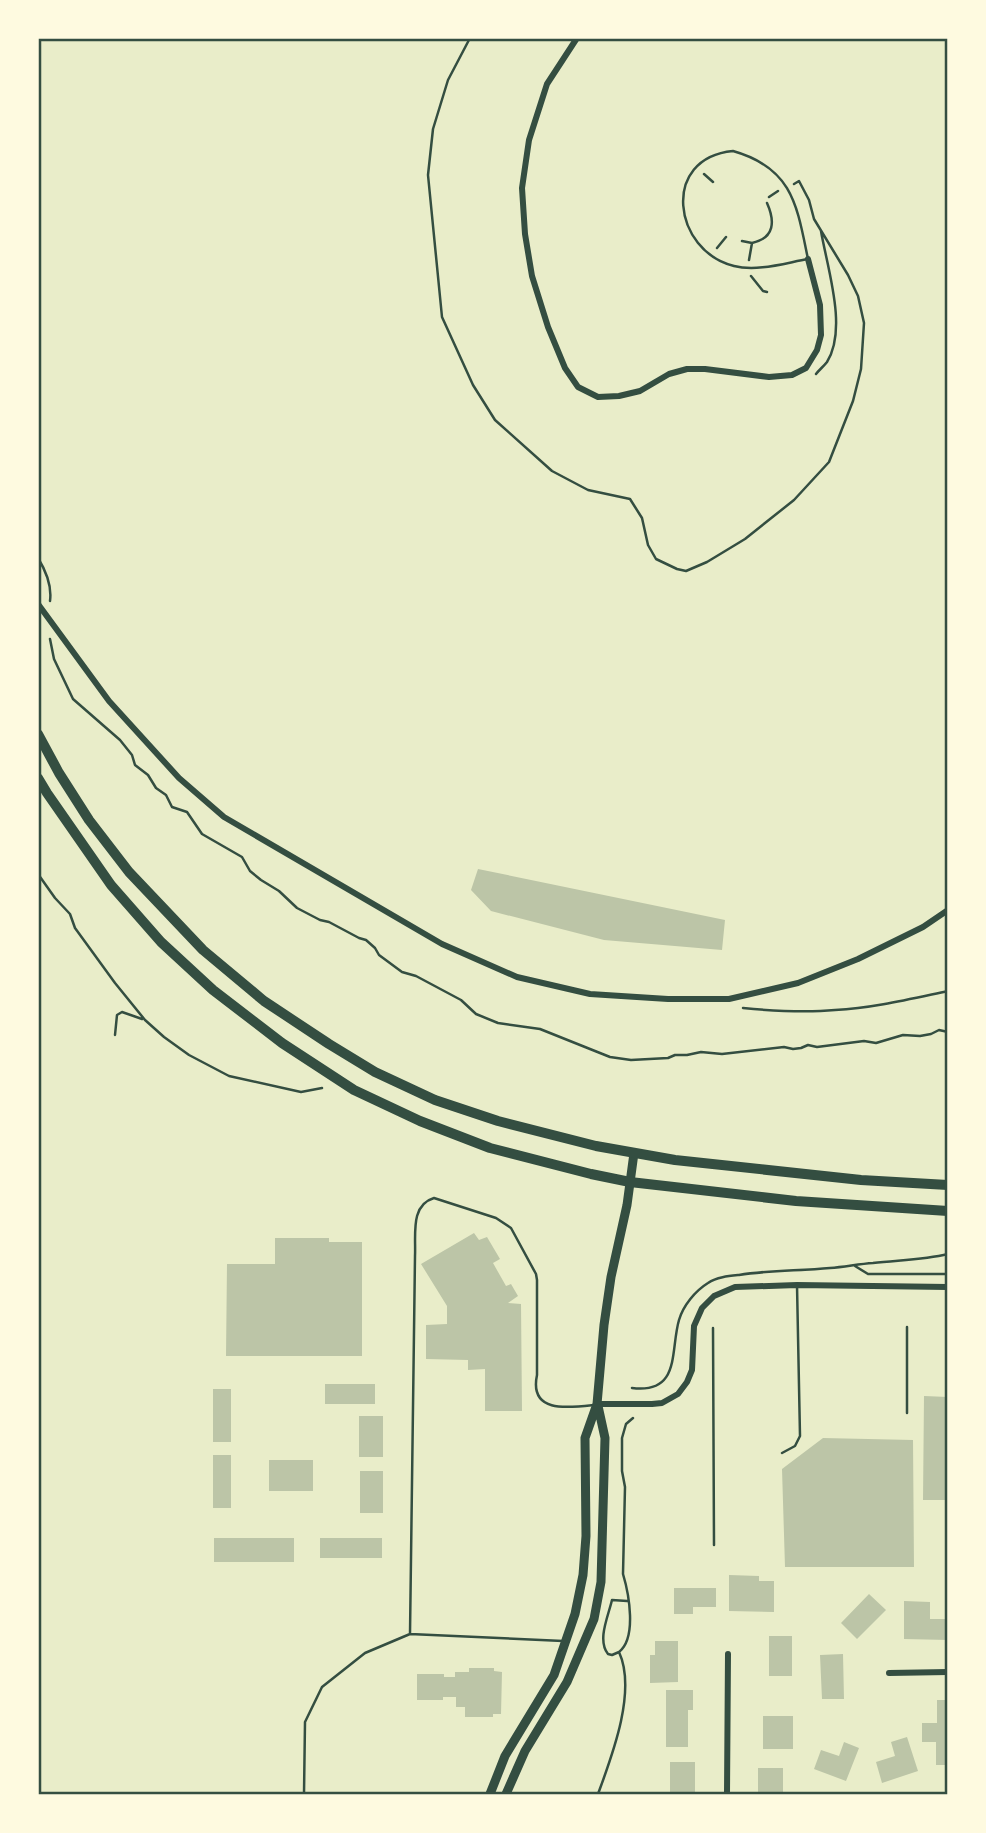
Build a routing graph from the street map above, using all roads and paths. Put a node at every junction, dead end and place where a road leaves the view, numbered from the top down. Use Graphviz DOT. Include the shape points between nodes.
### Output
graph roads {
  1 [pos="470,38"];
  2 [pos="577,38"];
  3 [pos="703,173"];
  4 [pos="713,182"];
  5 [pos="787,186"];
  6 [pos="779,191"];
  7 [pos="769,197"];
  8 [pos="767,203"];
  9 [pos="820,228"];
  10 [pos="726,237"];
  11 [pos="742,241"];
  12 [pos="752,243"];
  13 [pos="717,248"];
  14 [pos="808,259"];
  15 [pos="747,268"];
  16 [pos="751,277"];
  17 [pos="767,292"];
  18 [pos="814,376"];
  19 [pos="38,558"];
  20 [pos="38,604"];
  21 [pos="50,604"];
  22 [pos="55,640"];
  23 [pos="38,734"];
  24 [pos="38,778"];
  25 [pos="38,874"];
  26 [pos="947,910"];
  27 [pos="947,991"];
  28 [pos="729,999"];
  29 [pos="145,1020"];
  30 [pos="947,1032"];
  31 [pos="115,1035"];
  32 [pos="322,1088"];
  33 [pos="634,1153"];
  34 [pos="630,1182"];
  35 [pos="947,1185"];
  36 [pos="947,1211"];
  37 [pos="855,1266"];
  38 [pos="947,1274"];
  39 [pos="797,1285"];
  40 [pos="947,1287"];
  41 [pos="907,1326"];
  42 [pos="713,1328"];
  43 [pos="597,1404"];
  44 [pos="906,1413"];
  45 [pos="633,1418"];
  46 [pos="782,1453"];
  47 [pos="714,1545"];
  48 [pos="628,1601"];
  49 [pos="410,1634"];
  50 [pos="565,1641"];
  51 [pos="582,1647"];
  52 [pos="619,1652"];
  53 [pos="728,1654"];
  54 [pos="947,1672"];
  55 [pos="889,1673"];
  56 [pos="304,1794"];
  57 [pos="490,1794"];
  58 [pos="506,1794"];
  59 [pos="598,1794"];
  60 [pos="727,1794"];
  1 -- 9 [label="path" via="448,80 433,130 428,175 442,317 458,356 495,420 552,471 588,491 630,499 656,559 677,569 686,571 707,562 745,539 794,500 829,462 853,401 864,323 849,275"];
  2 -- 14 [label="street" via="547,83 529,141 522,188 532,276 556,347 579,387 598,397 619,396 687,369 769,377 806,368 821,335 820,304"];
  3 -- 4 [label="path"];
  5 -- 9 [label="path" via="799,181"];
  5 -- 14 [label="lane"];
  5 -- 15 [label="lane" via="766,166 733,152 708,157 684,186 682,210 701,246 723,262"];
  6 -- 7 [label="path"];
  8 -- 12 [label="path" via="772,215 769,233"];
  9 -- 18 [label="path" via="837,318 827,362"];
  10 -- 13 [label="path"];
  11 -- 12 [label="path"];
  12 -- 15 [label="path"];
  14 -- 15 [label="lane"];
  16 -- 17 [label="path"];
  19 -- 21 [label="path" via="46,571"];
  20 -- 28 [label="street" via="109,701 179,778 224,817 442,944 517,977 590,994"];
  22 -- 30 [label="path" via="49,634 54,659 73,699 120,740 135,765 172,807 187,812 202,834 242,857 250,871 297,908 366,940 392,966 461,1000 476,1014 631,1060 876,1043 903,1035"];
  23 -- 33 [label="main road" via="89,820 129,872 203,950 264,1001 375,1072 435,1100 498,1121"];
  24 -- 34 [label="main road" via="111,885 160,942 282,1043 354,1090 420,1121 490,1148"];
  25 -- 29 [label="path"];
  26 -- 28 [label="street" via="858,960 797,983"];
  27 -- 28 [label="path" via="884,1004 782,1012 739,1007"];
  29 -- 31 [label="path" via="122,1012 117,1015"];
  29 -- 32 [label="path" via="178,1048 229,1076 302,1092"];
  33 -- 34 [label="main road"];
  33 -- 35 [label="main road" via="861,1180"];
  34 -- 36 [label="main road" via="796,1201"];
  34 -- 43 [label="main road" via="611,1277"];
  37 -- 38 [label="path" via="867,1274"];
  39 -- 40 [label="street"];
  39 -- 43 [label="street" via="736,1287 715,1296 702,1308 694,1326 687,1382 670,1400"];
  39 -- 46 [label="lane" via="800,1436 795,1446"];
  41 -- 44 [label="lane"];
  42 -- 47 [label="lane"];
  43 -- 49 [label="lane" via="571,1408 548,1405 539,1398 535,1387 537,1280 511,1228 496,1218 434,1198 425,1201 417,1210 415,1244"];
  43 -- 50 [label="main road" via="585,1438 583,1575"];
  43 -- 51 [label="main road" via="605,1438 601,1582 594,1619"];
  45 -- 48 [label="path" via="622,1438 623,1574"];
  48 -- 52 [label="path" via="629,1639"];
  48 -- 52 [label="path" via="612,1600 602,1638 608,1654"];
  49 -- 50 [label="lane"];
  49 -- 56 [label="lane" via="365,1653 322,1687 305,1722"];
  50 -- 51 [label="lane"];
  50 -- 57 [label="main road" via="554,1675 505,1756"];
  51 -- 58 [label="main road"];
  52 -- 59 [label="path" via="625,1673 621,1722"];
  53 -- 60 [label="street"];
  54 -- 55 [label="street"];
}
